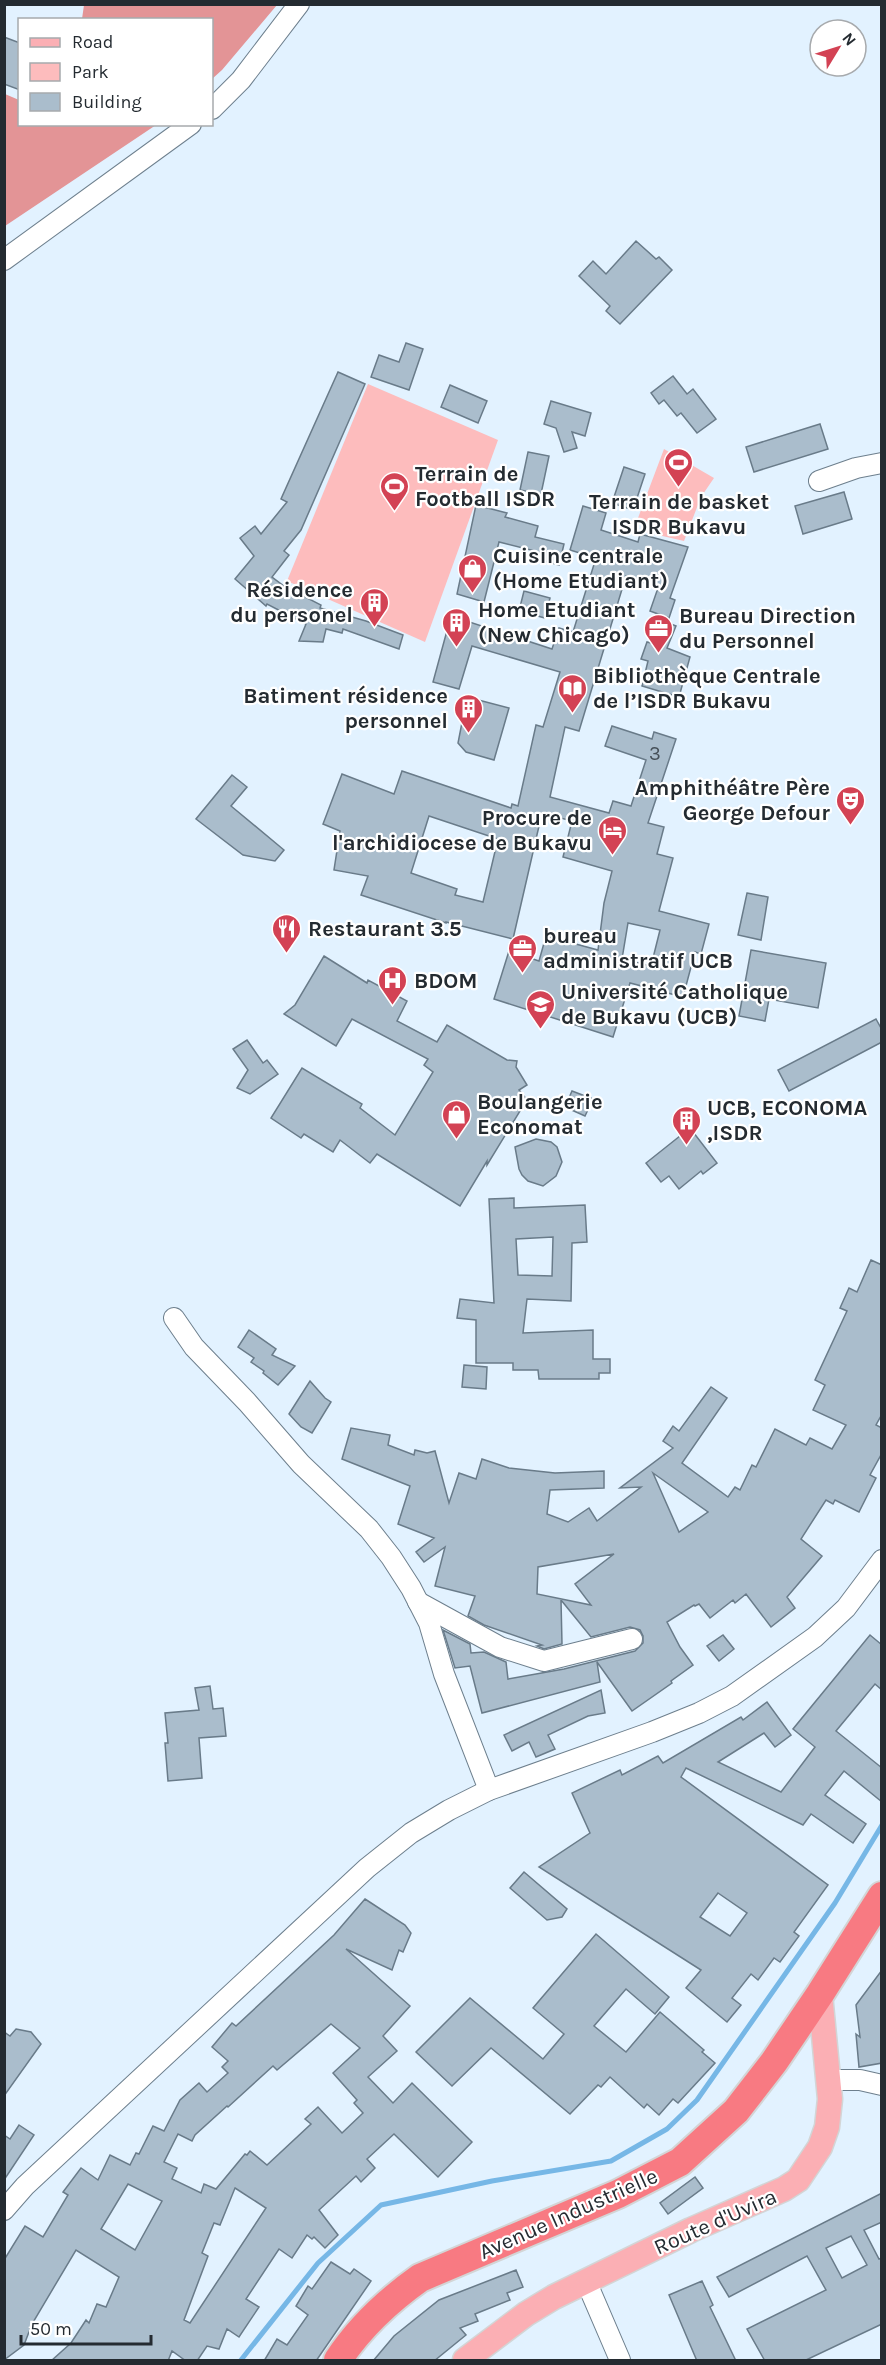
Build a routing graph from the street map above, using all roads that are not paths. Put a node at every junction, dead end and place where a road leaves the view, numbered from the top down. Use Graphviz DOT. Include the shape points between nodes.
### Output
graph roads {
  1 [pos="299,4"];
  2 [pos="213,108"];
  3 [pos="188,126"];
  4 [pos="4,260"];
  5 [pos="882,463"];
  6 [pos="819,481"];
  7 [pos="174,1318"];
  8 [pos="882,1560"];
  9 [pos="418,1602"];
  10 [pos="632,1639"];
  11 [pos="489,1790"];
  12 [pos="882,1896"];
  13 [pos="820,1994"];
  14 [pos="828,2080"];
  15 [pos="882,2085"];
  16 [pos="4,2210"];
  17 [pos="586,2281"];
  18 [pos="338,2361"];
  19 [pos="465,2361"];
  20 [pos="620,2361"];
  1 -- 2 [label="street" via="241,80"];
  3 -- 4 [label="street"];
  5 -- 6 [label="street"];
  7 -- 9 [label="street" via="194,1347 301,1464 369,1529"];
  8 -- 11 [label="street" via="846,1608 815,1637 732,1696 652,1732"];
  9 -- 10 [label="street" via="500,1647 544,1661"];
  9 -- 11 [label="street"];
  11 -- 16 [label="street" via="411,1833 367,1868 33,2178"];
  12 -- 13 [label="highway, Avenue Industrielle"];
  13 -- 14 [label="main road, Route d'Uvira"];
  13 -- 18 [label="highway, Avenue Industrielle" via="736,2111 680,2162 618,2194 420,2278 382,2309"];
  14 -- 15 [label="street"];
  14 -- 17 [label="main road, Route d'Uvira" via="827,2127 820,2147 798,2180"];
  17 -- 19 [label="main road, Route d'Uvira" via="526,2314"];
  17 -- 20 [label="street"];
}
